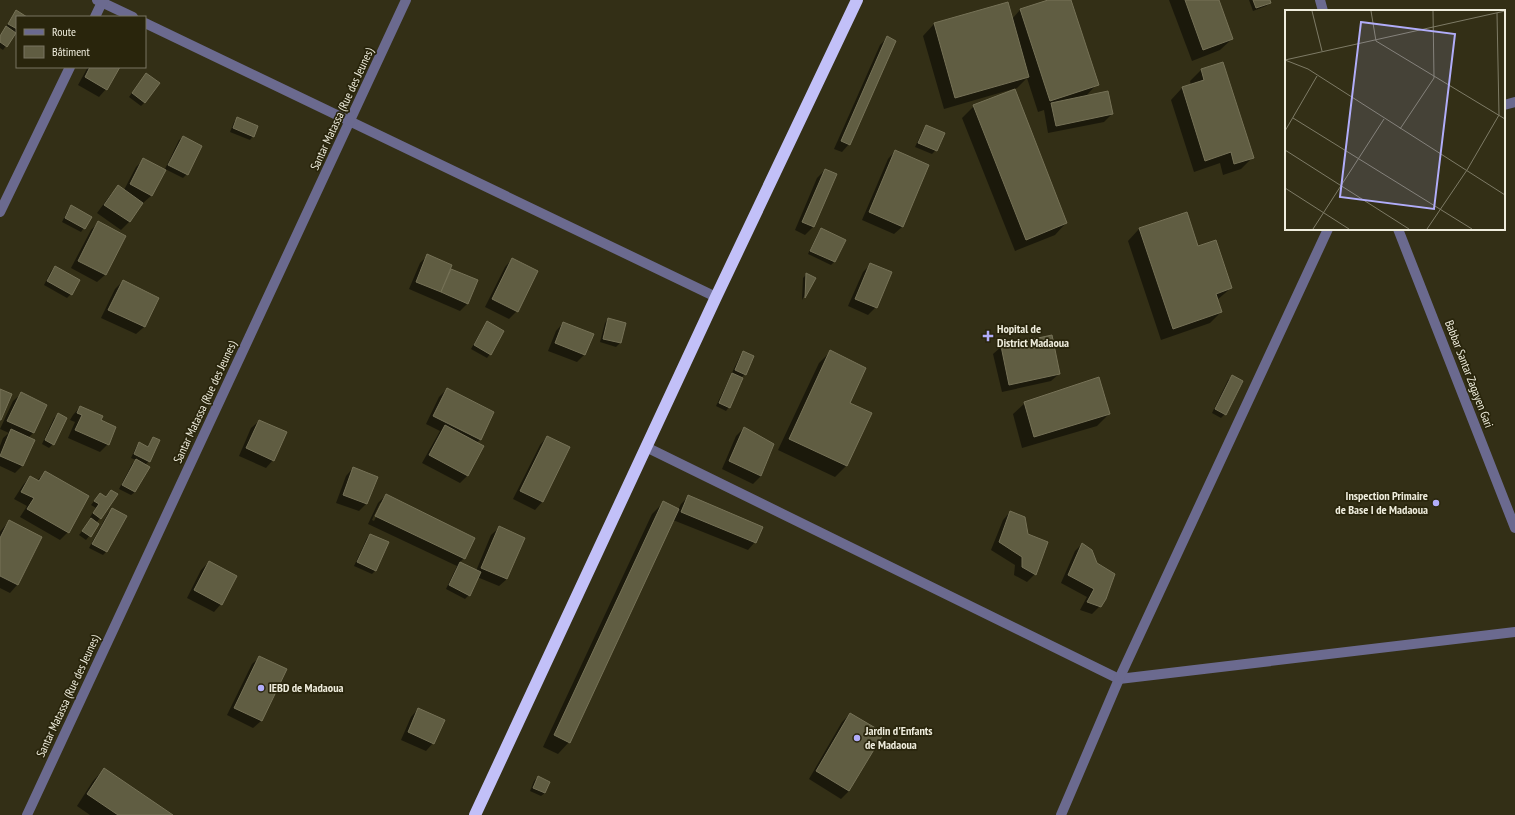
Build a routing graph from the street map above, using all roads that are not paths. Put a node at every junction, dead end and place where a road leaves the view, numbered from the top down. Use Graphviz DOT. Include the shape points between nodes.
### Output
graph roads {
  1 [pos="406,0"];
  2 [pos="857,0"];
  3 [pos="1320,0"];
  4 [pos="101,1"];
  5 [pos="1323,10"];
  6 [pos="95,16"];
  7 [pos="131,16"];
  8 [pos="146,23"];
  9 [pos="70,68"];
  10 [pos="1515,102"];
  11 [pos="1505,105"];
  12 [pos="351,121"];
  13 [pos="0,212"];
  14 [pos="1328,230"];
  15 [pos="1398,230"];
  16 [pos="716,297"];
  17 [pos="646,446"];
  18 [pos="1515,528"];
  19 [pos="1515,632"];
  20 [pos="1119,678"];
  21 [pos="27,815"];
  22 [pos="475,815"];
  23 [pos="1061,815"];
  1 -- 12 [label="street, Santar Matassa (Rue des Jeunes)"];
  2 -- 16 [label="highway"];
  3 -- 5 [label="street"];
  4 -- 6 [label="street"];
  4 -- 7 [label="street"];
  8 -- 12 [label="street"];
  9 -- 13 [label="street"];
  10 -- 11 [label="street"];
  12 -- 16 [label="street"];
  12 -- 21 [label="street, Santar Matassa (Rue des Jeunes)"];
  14 -- 20 [label="street"];
  15 -- 18 [label="street, Babbar Santar Zagayen Gari"];
  16 -- 17 [label="highway"];
  17 -- 20 [label="street"];
  17 -- 22 [label="highway"];
  19 -- 20 [label="street"];
  20 -- 23 [label="street"];
}
